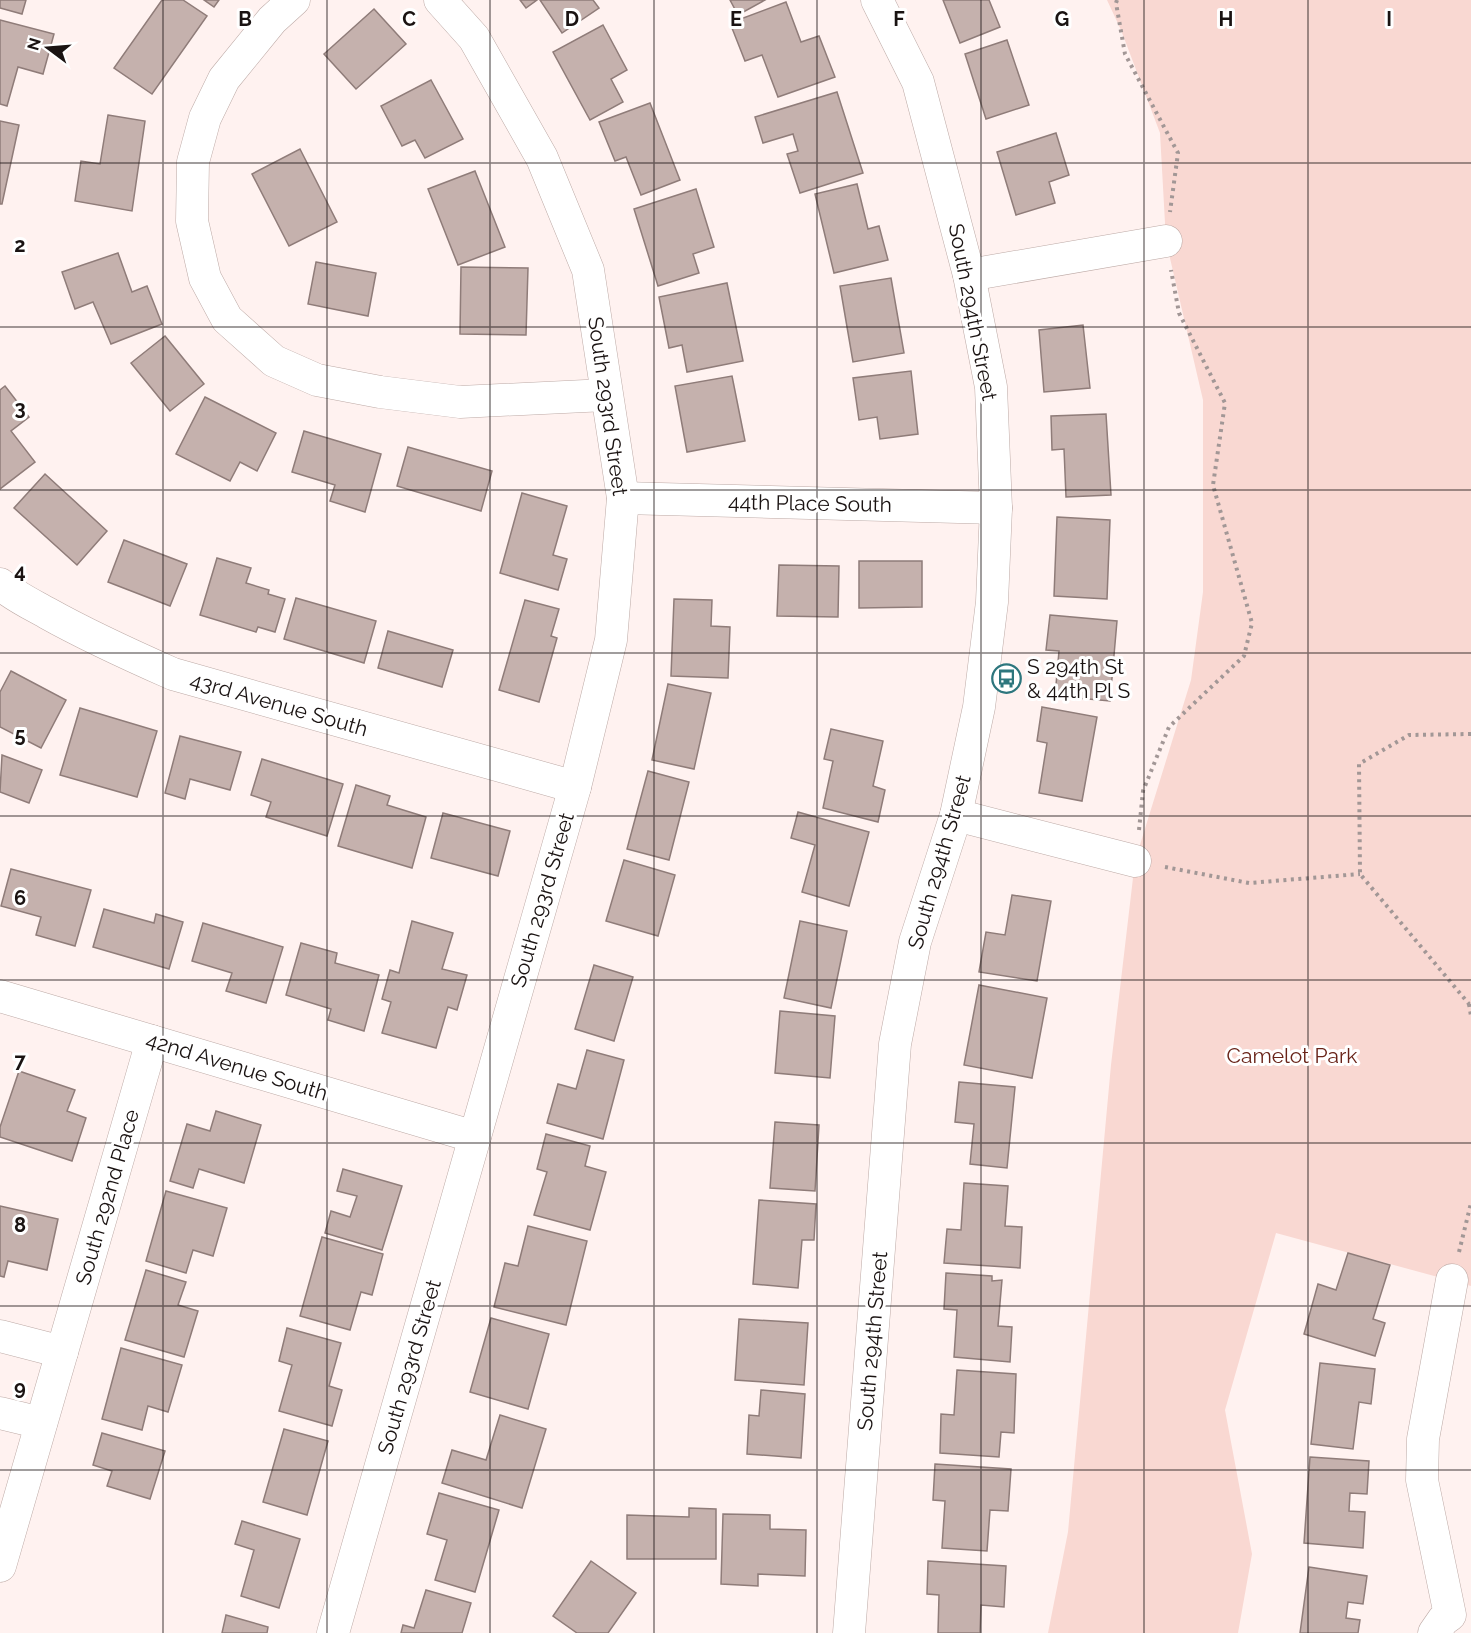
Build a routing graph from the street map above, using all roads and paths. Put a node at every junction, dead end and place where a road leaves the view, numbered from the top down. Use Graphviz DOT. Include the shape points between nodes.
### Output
graph roads {
  1 [pos="294,0"];
  2 [pos="440,0"];
  3 [pos="877,0"];
  4 [pos="1117,0"];
  5 [pos="1166,241"];
  6 [pos="969,274"];
  7 [pos="606,395"];
  8 [pos="623,498"];
  9 [pos="996,508"];
  10 [pos="0,584"];
  11 [pos="1471,734"];
  12 [pos="574,787"];
  13 [pos="957,815"];
  14 [pos="1135,861"];
  15 [pos="1360,874"];
  16 [pos="0,996"];
  17 [pos="1470,1003"];
  18 [pos="1471,1016"];
  19 [pos="152,1041"];
  20 [pos="475,1137"];
  21 [pos="1471,1203"];
  22 [pos="1452,1280"];
  23 [pos="0,1336"];
  24 [pos="62,1352"];
  25 [pos="0,1413"];
  26 [pos="41,1423"];
  27 [pos="0,1566"];
  28 [pos="1452,1620"];
  29 [pos="333,1633"];
  30 [pos="849,1633"];
  1 -- 7 [label="street" via="272,20 224,79 205,118 193,162 192,221 205,278 227,320 274,361 317,380 460,402"];
  2 -- 7 [label="street, South 293rd Street" via="474,38 542,158 588,270"];
  3 -- 6 [label="street, South 294th Street" via="918,82"];
  4 -- 5 [label="path" via="1125,54 1178,153"];
  5 -- 6 [label="street"];
  5 -- 14 [label="path" via="1179,313 1225,403 1213,485 1252,623 1244,656 1169,728 1143,791"];
  6 -- 9 [label="street, South 294th Street" via="991,387"];
  7 -- 8 [label="street, South 293rd Street"];
  8 -- 9 [label="street, 44th Place South"];
  8 -- 12 [label="street, South 293rd Street" via="611,640"];
  9 -- 13 [label="street, South 294th Street" via="992,602 979,707"];
  10 -- 12 [label="street, 43rd Avenue South" via="114,649 172,674"];
  11 -- 15 [label="path" via="1409,735 1359,764"];
  12 -- 20 [label="street, South 293rd Street"];
  13 -- 14 [label="street"];
  13 -- 30 [label="street, South 294th Street" via="915,942 896,1044"];
  14 -- 15 [label="path" via="1249,883"];
  15 -- 17 [label="path"];
  16 -- 19 [label="street, 42nd Avenue South"];
  17 -- 18 [label="path"];
  19 -- 20 [label="street, 42nd Avenue South"];
  19 -- 24 [label="street, South 292nd Place"];
  20 -- 29 [label="street, South 293rd Street"];
  21 -- 22 [label="path"];
  22 -- 28 [label="street" via="1423,1439 1422,1480"];
  23 -- 24 [label="street"];
  24 -- 26 [label="street, South 292nd Place"];
  25 -- 26 [label="street"];
  26 -- 27 [label="street, South 292nd Place"];
}
